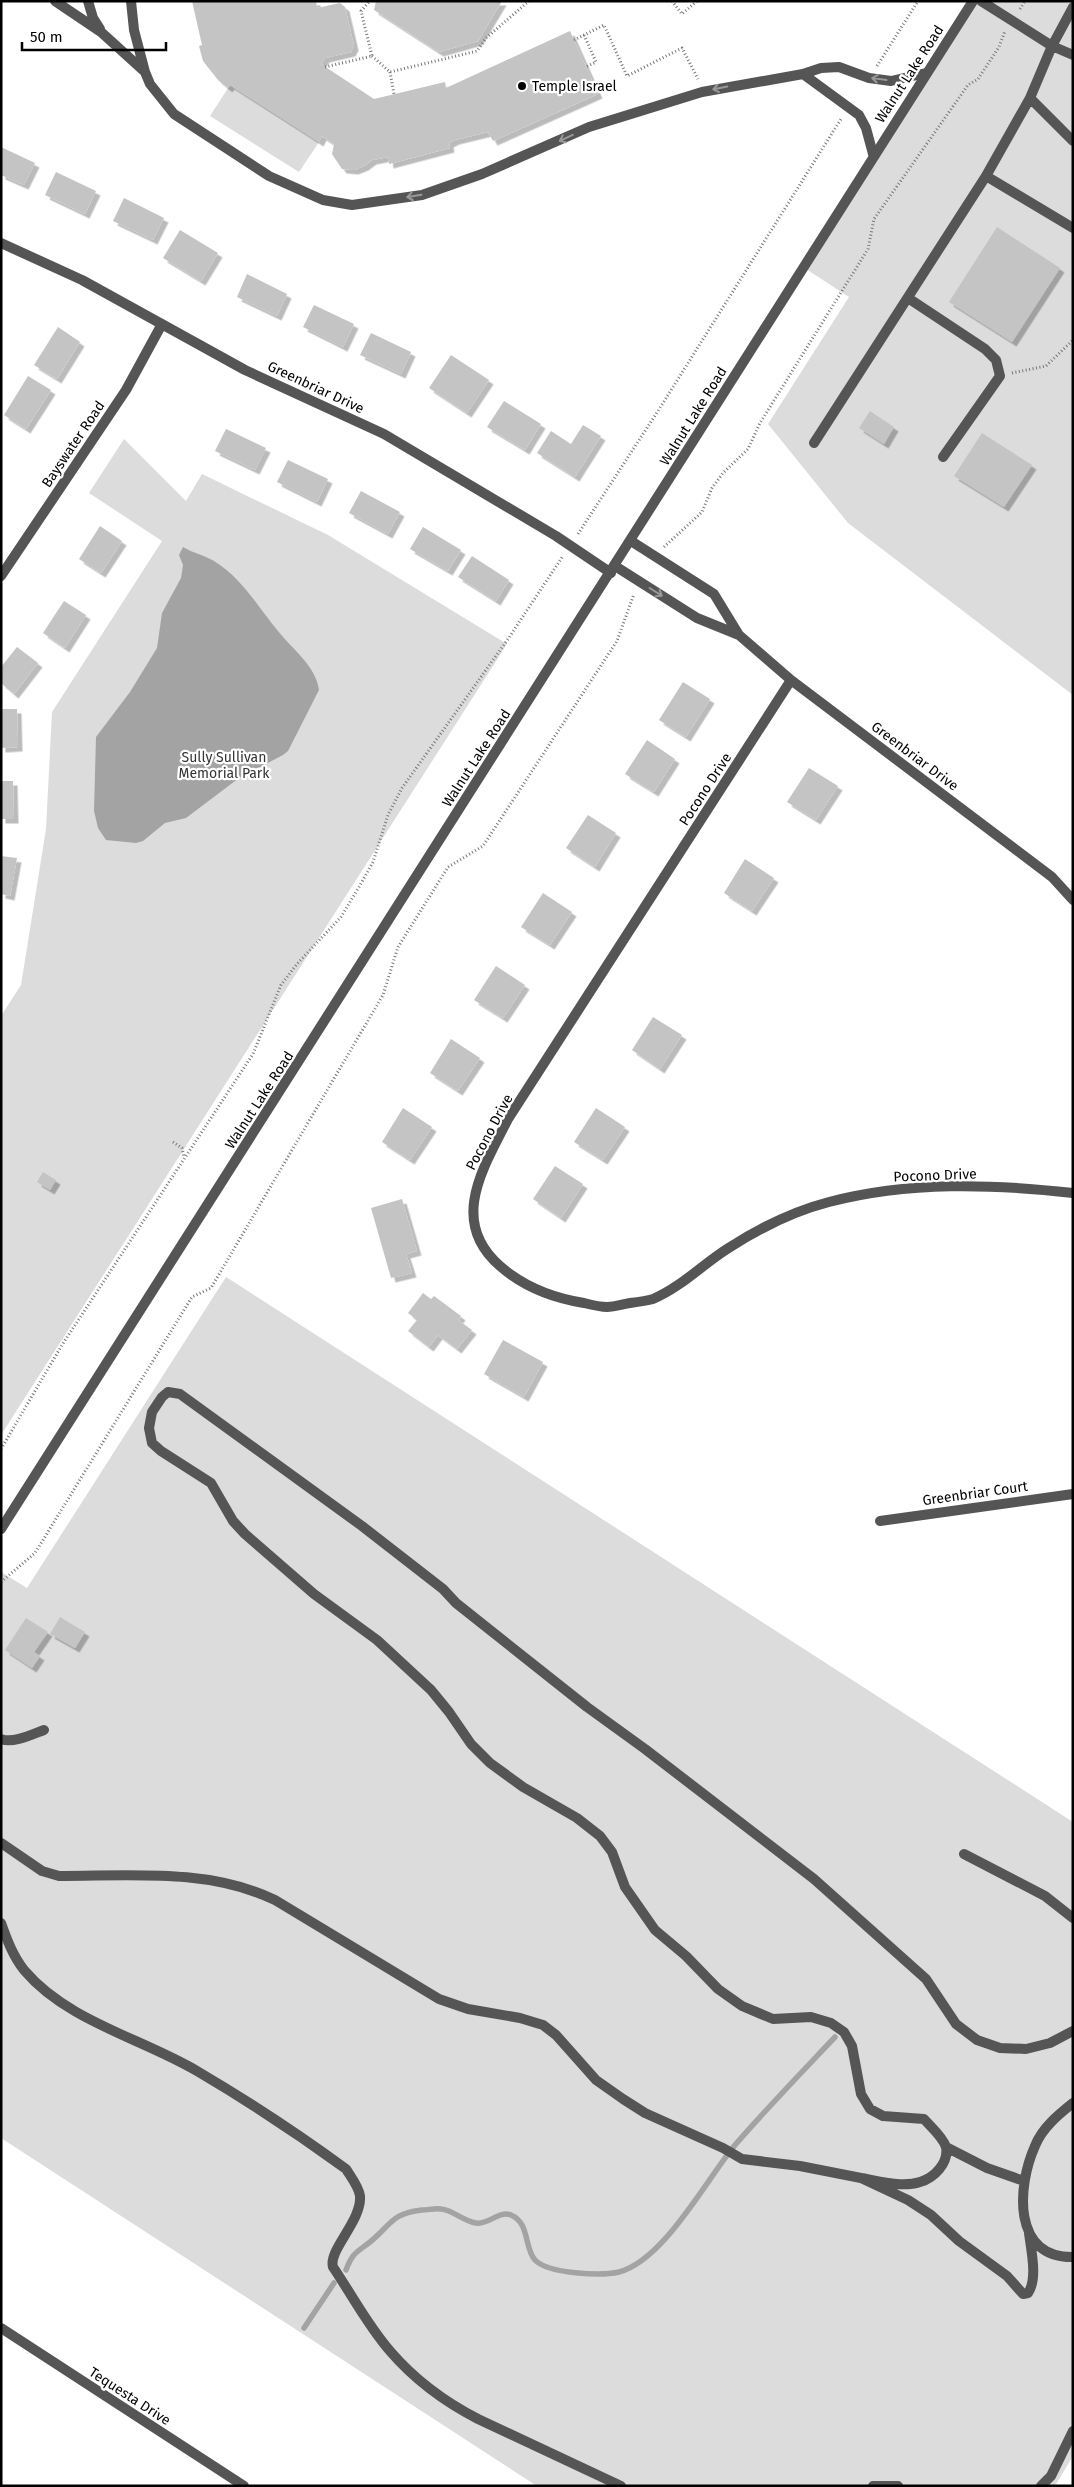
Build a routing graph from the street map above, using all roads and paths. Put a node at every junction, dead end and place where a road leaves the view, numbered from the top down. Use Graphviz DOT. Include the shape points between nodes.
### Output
graph roads {
  1 [pos="55,1"];
  2 [pos="88,1"];
  3 [pos="131,1"];
  4 [pos="370,1"];
  5 [pos="529,1"];
  6 [pos="672,1"];
  7 [pos="697,1"];
  8 [pos="918,1"];
  9 [pos="973,1"];
  10 [pos="981,1"];
  11 [pos="1025,1"];
  12 [pos="1073,7"];
  13 [pos="1012,21"];
  14 [pos="101,32"];
  15 [pos="584,35"];
  16 [pos="574,40"];
  17 [pos="1052,46"];
  18 [pos="1073,55"];
  19 [pos="372,56"];
  20 [pos="325,67"];
  21 [pos="586,67"];
  22 [pos="145,72"];
  23 [pos="390,72"];
  24 [pos="926,73"];
  25 [pos="803,74"];
  26 [pos="869,78"];
  27 [pos="702,92"];
  28 [pos="394,94"];
  29 [pos="1030,98"];
  30 [pos="849,106"];
  31 [pos="1073,141"];
  32 [pos="873,154"];
  33 [pos="986,176"];
  34 [pos="1073,228"];
  35 [pos="1,243"];
  36 [pos="908,298"];
  37 [pos="162,324"];
  38 [pos="1073,340"];
  39 [pos="1000,376"];
  40 [pos="814,443"];
  41 [pos="943,457"];
  42 [pos="631,541"];
  43 [pos="570,545"];
  44 [pos="657,558"];
  45 [pos="613,569"];
  46 [pos="1,576"];
  47 [pos="640,582"];
  48 [pos="740,635"];
  49 [pos="791,680"];
  50 [pos="1073,900"];
  51 [pos="173,1142"];
  52 [pos="184,1157"];
  53 [pos="1073,1193"];
  54 [pos="1,1449"];
  55 [pos="1073,1494"];
  56 [pos="880,1521"];
  57 [pos="1,1529"];
  58 [pos="1,1582"];
  59 [pos="44,1730"];
  60 [pos="1,1738"];
  61 [pos="1,1843"];
  62 [pos="964,1854"];
  63 [pos="1073,1918"];
  64 [pos="1,1923"];
  65 [pos="1073,2031"];
  66 [pos="1073,2103"];
  67 [pos="946,2147"];
  68 [pos="861,2178"];
  69 [pos="1024,2181"];
  70 [pos="1029,2233"];
  71 [pos="1073,2257"];
  72 [pos="1,2328"];
  73 [pos="1073,2431"];
  74 [pos="244,2486"];
  75 [pos="621,2486"];
  76 [pos="873,2486"];
  77 [pos="898,2486"];
  78 [pos="1042,2486"];
  1 -- 14 [label="street"];
  2 -- 14 [label="street"];
  3 -- 22 [label="street" via="134,30"];
  4 -- 19 [label="path" via="361,11"];
  5 -- 23 [label="path" via="486,38 477,51"];
  6 -- 7 [label="path" via="682,14"];
  8 -- 26 [label="path"];
  9 -- 24 [label="street, Walnut Lake Road"];
  10 -- 13 [label="street"];
  11 -- 13 [label="path"];
  12 -- 17 [label="street"];
  13 -- 17 [label="street"];
  13 -- 44 [label="path" via="978,79 968,86 874,219 868,249 760,423 748,449 712,488 702,512 666,543"];
  14 -- 22 [label="street"];
  15 -- 16 [label="path"];
  15 -- 21 [label="path" via="596,62"];
  15 -- 27 [label="path" via="604,25 627,76 682,48"];
  17 -- 18 [label="street"];
  17 -- 29 [label="street"];
  19 -- 20 [label="path"];
  19 -- 23 [label="path"];
  27 -- 22 [label="street, one-way" via="589,127 482,174 422,195 352,205 323,200 269,176 174,114 150,84"];
  23 -- 28 [label="path"];
  24 -- 26 [label="street, one-way" via="891,81"];
  24 -- 32 [label="street, Walnut Lake Road"];
  25 -- 26 [label="street" via="820,68 839,67"];
  25 -- 27 [label="street, one-way"];
  25 -- 30 [label="street"];
  29 -- 31 [label="street"];
  29 -- 33 [label="street"];
  30 -- 32 [label="street" via="866,128"];
  30 -- 43 [label="path" via="668,396"];
  32 -- 42 [label="street, Walnut Lake Road"];
  33 -- 34 [label="street"];
  33 -- 36 [label="street"];
  35 -- 37 [label="street, Greenbriar Drive" via="82,280"];
  36 -- 39 [label="street" via="985,349 996,360"];
  36 -- 40 [label="street"];
  37 -- 43 [label="street, Greenbriar Drive" via="245,370 384,434"];
  37 -- 46 [label="street, Bayswater Road" via="126,390"];
  38 -- 39 [label="path" via="1046,366"];
  39 -- 41 [label="street"];
  42 -- 44 [label="street, Greenbriar Drive"];
  42 -- 45 [label="street, Walnut Lake Road"];
  43 -- 45 [label="street, Greenbriar Drive"];
  43 -- 52 [label="path" via="508,640 402,788 388,814 373,862 359,887 341,917 281,985 253,1054"];
  44 -- 48 [label="street, Greenbriar Drive" via="714,594"];
  45 -- 47 [label="street, Greenbriar Drive"];
  45 -- 57 [label="street, Walnut Lake Road"];
  47 -- 48 [label="street, Greenbriar Drive, one-way" via="697,618"];
  47 -- 58 [label="path" via="628,604 617,641 483,846 448,867 398,947 383,995 211,1288 192,1297 35,1553"];
  48 -- 49 [label="street, Greenbriar Drive"];
  49 -- 50 [label="street, Greenbriar Drive" via="1052,878"];
  49 -- 53 [label="street, Pocono Drive" via="508,1119 481,1173 472,1200 476,1231 482,1243 498,1265 539,1291 559,1299 606,1307 652,1299 771,1224 828,1202 899,1188 970,1186"];
  51 -- 52 [label="path" via="182,1148"];
  52 -- 54 [label="path" via="62,1345"];
  55 -- 56 [label="street, Greenbriar Court"];
  59 -- 60 [label="street" via="24,1737"];
  61 -- 68 [label="street" via="42,1871 58,1876 165,1876 250,1888 439,1999 468,2009 543,2025 596,2080 645,2113 668,2124 742,2159"];
  62 -- 63 [label="street" via="1045,1896"];
  64 -- 75 [label="street" via="11,1950 24,1970 59,2001 124,2037 196,2070 346,2169 360,2194 360,2207 333,2258 333,2267 390,2351 427,2387 478,2419"];
  65 -- 67 [label="street" via="1050,2043 1026,2049 1000,2048 977,2040 956,2024 926,1979 814,1879 587,1707 362,1526 180,1394 168,1392 162,1397 152,1412 149,1428 152,1443 211,1483 244,1534 314,1594 377,1640 431,1690 470,1744 490,1763 600,1836 612,1852 625,1887 655,1930 718,1989 742,2006 773,2019 811,2017 831,2023 844,2032 852,2046 861,2094 870,2109 884,2116 924,2119"];
  66 -- 69 [label="street" via="1053,2119 1035,2145"];
  67 -- 68 [label="street" via="944,2164 920,2182 896,2184"];
  67 -- 69 [label="street" via="987,2168"];
  68 -- 70 [label="street" via="908,2200 931,2215 959,2241 1008,2276 1023,2294 1032,2288"];
  69 -- 70 [label="street" via="1021,2200"];
  70 -- 71 [label="street" via="1045,2250 1060,2257"];
  72 -- 74 [label="street, Tequesta Drive"];
  73 -- 78 [label="street" via="1051,2476"];
  76 -- 77 [label="street"];
}
